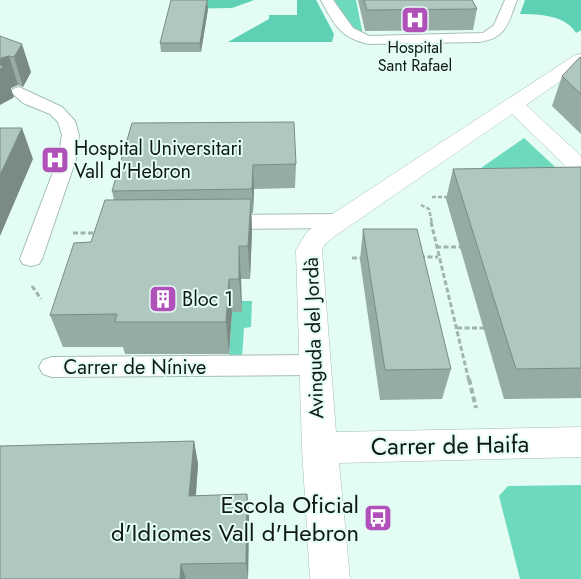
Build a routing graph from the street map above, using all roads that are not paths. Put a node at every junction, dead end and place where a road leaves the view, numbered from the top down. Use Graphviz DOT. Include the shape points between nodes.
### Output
graph roads {
  1 [pos="327,0"];
  2 [pos="511,0"];
  3 [pos="581,59"];
  4 [pos="565,69"];
  5 [pos="581,81"];
  6 [pos="20,92"];
  7 [pos="513,104"];
  8 [pos="581,168"];
  9 [pos="340,221"];
  10 [pos="200,223"];
  11 [pos="31,259"];
  12 [pos="314,365"];
  13 [pos="52,367"];
  14 [pos="581,442"];
  15 [pos="319,448"];
  16 [pos="330,579"];
  1 -- 2 [label="lane" via="347,32 369,40 491,36 498,31"];
  3 -- 4 [label="street, Avinguda del Jordà"];
  4 -- 5 [label="street"];
  4 -- 7 [label="street, Avinguda del Jordà"];
  6 -- 11 [label="lane" via="25,98 60,113 68,122 71,133 67,160"];
  7 -- 8 [label="street"];
  7 -- 9 [label="street, Avinguda del Jordà"];
  9 -- 10 [label="lane"];
  9 -- 12 [label="street, Avinguda del Jordà" via="315,240 309,250"];
  12 -- 13 [label="lane, Carrer de Nínive"];
  12 -- 15 [label="street, Avinguda del Jordà"];
  14 -- 15 [label="street, Carrer de Haifa"];
  15 -- 16 [label="street, Avinguda del Jordà"];
}
